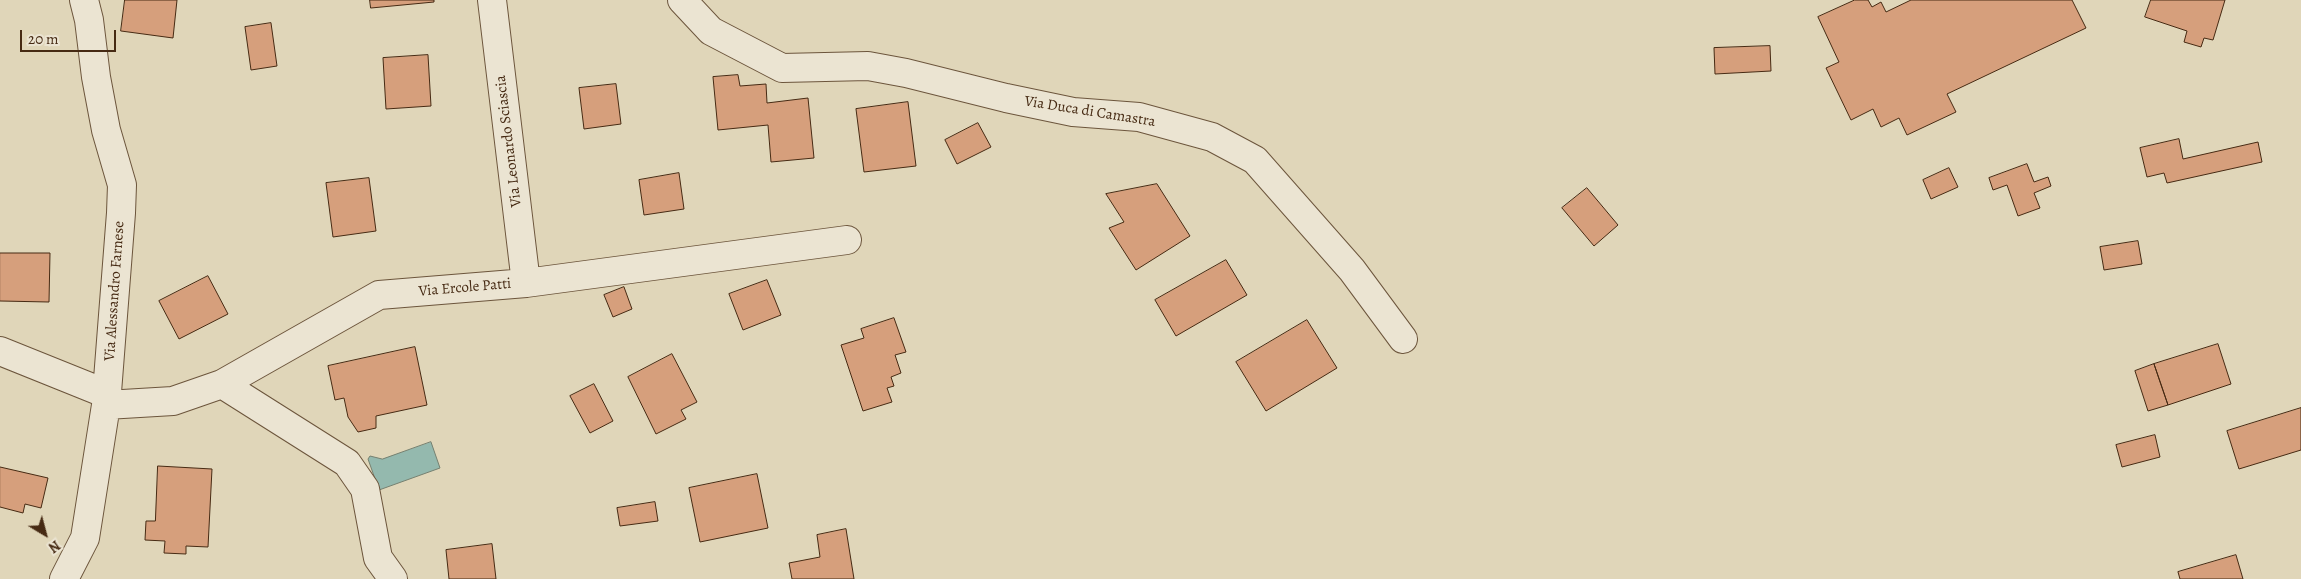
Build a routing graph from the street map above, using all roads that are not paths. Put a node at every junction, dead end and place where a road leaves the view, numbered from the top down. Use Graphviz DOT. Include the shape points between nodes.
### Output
graph roads {
  1 [pos="84,0"];
  2 [pos="492,0"];
  3 [pos="682,0"];
  4 [pos="847,240"];
  5 [pos="526,283"];
  6 [pos="1402,339"];
  7 [pos="0,351"];
  8 [pos="222,384"];
  9 [pos="106,400"];
  10 [pos="64,579"];
  11 [pos="393,579"];
  1 -- 9 [label="street, Via Alessandro Farnese" via="90,20 106,130 122,185"];
  2 -- 5 [label="street, Via Leonardo Sciascia"];
  3 -- 6 [label="street, Via Duca di Camastra" via="711,31 782,68 868,66 1073,112 1138,117 1212,137 1255,160 1352,270"];
  4 -- 5 [label="street, Via Ercole Patti"];
  5 -- 8 [label="street, Via Ercole Patti" via="379,295"];
  7 -- 9 [label="street"];
  8 -- 9 [label="street, Via Ercole Patti" via="173,401"];
  8 -- 11 [label="street" via="347,462 365,489 378,558"];
  9 -- 10 [label="street, Via Alessandro Farnese" via="85,538"];
}
